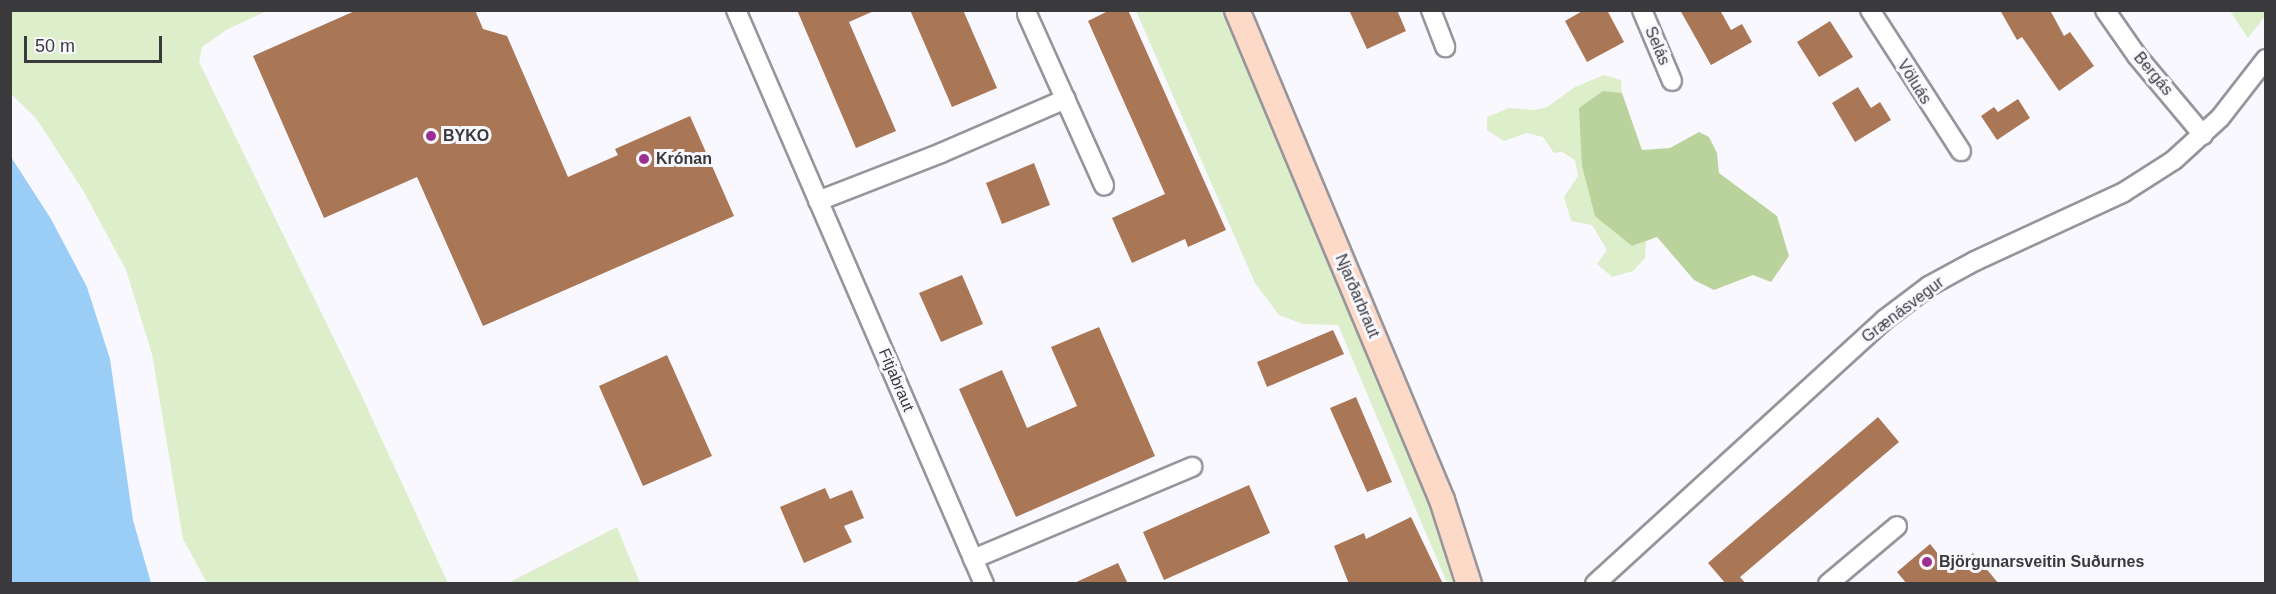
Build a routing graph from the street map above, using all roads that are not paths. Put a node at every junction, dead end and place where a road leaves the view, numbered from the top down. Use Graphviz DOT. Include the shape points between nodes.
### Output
graph roads {
  1 [pos="736,10"];
  2 [pos="1237,10"];
  3 [pos="1431,10"];
  4 [pos="1642,10"];
  5 [pos="1870,10"];
  6 [pos="2105,10"];
  7 [pos="1027,14"];
  8 [pos="1445,47"];
  9 [pos="2265,59"];
  10 [pos="1672,81"];
  11 [pos="1066,99"];
  12 [pos="2204,135"];
  13 [pos="1961,151"];
  14 [pos="1104,185"];
  15 [pos="818,201"];
  16 [pos="1192,467"];
  17 [pos="1897,526"];
  18 [pos="973,559"];
  19 [pos="984,584"];
  20 [pos="1469,584"];
  21 [pos="1595,584"];
  22 [pos="1828,584"];
  1 -- 15 [label="street, Fitjabraut"];
  2 -- 20 [label="main road, Njarðarbraut" via="1442,500"];
  3 -- 8 [label="street"];
  4 -- 10 [label="street, Selás"];
  5 -- 13 [label="street, Völuás"];
  6 -- 12 [label="street, Bergás" via="2137,56"];
  7 -- 11 [label="street"];
  9 -- 12 [label="street, Grænásvegur"];
  11 -- 14 [label="street"];
  11 -- 15 [label="street"];
  12 -- 21 [label="street, Grænásvegur" via="2124,192 1929,286 1884,320"];
  15 -- 18 [label="street, Fitjabraut"];
  16 -- 18 [label="street"];
  17 -- 22 [label="street"];
  18 -- 19 [label="street, Fitjabraut"];
}
